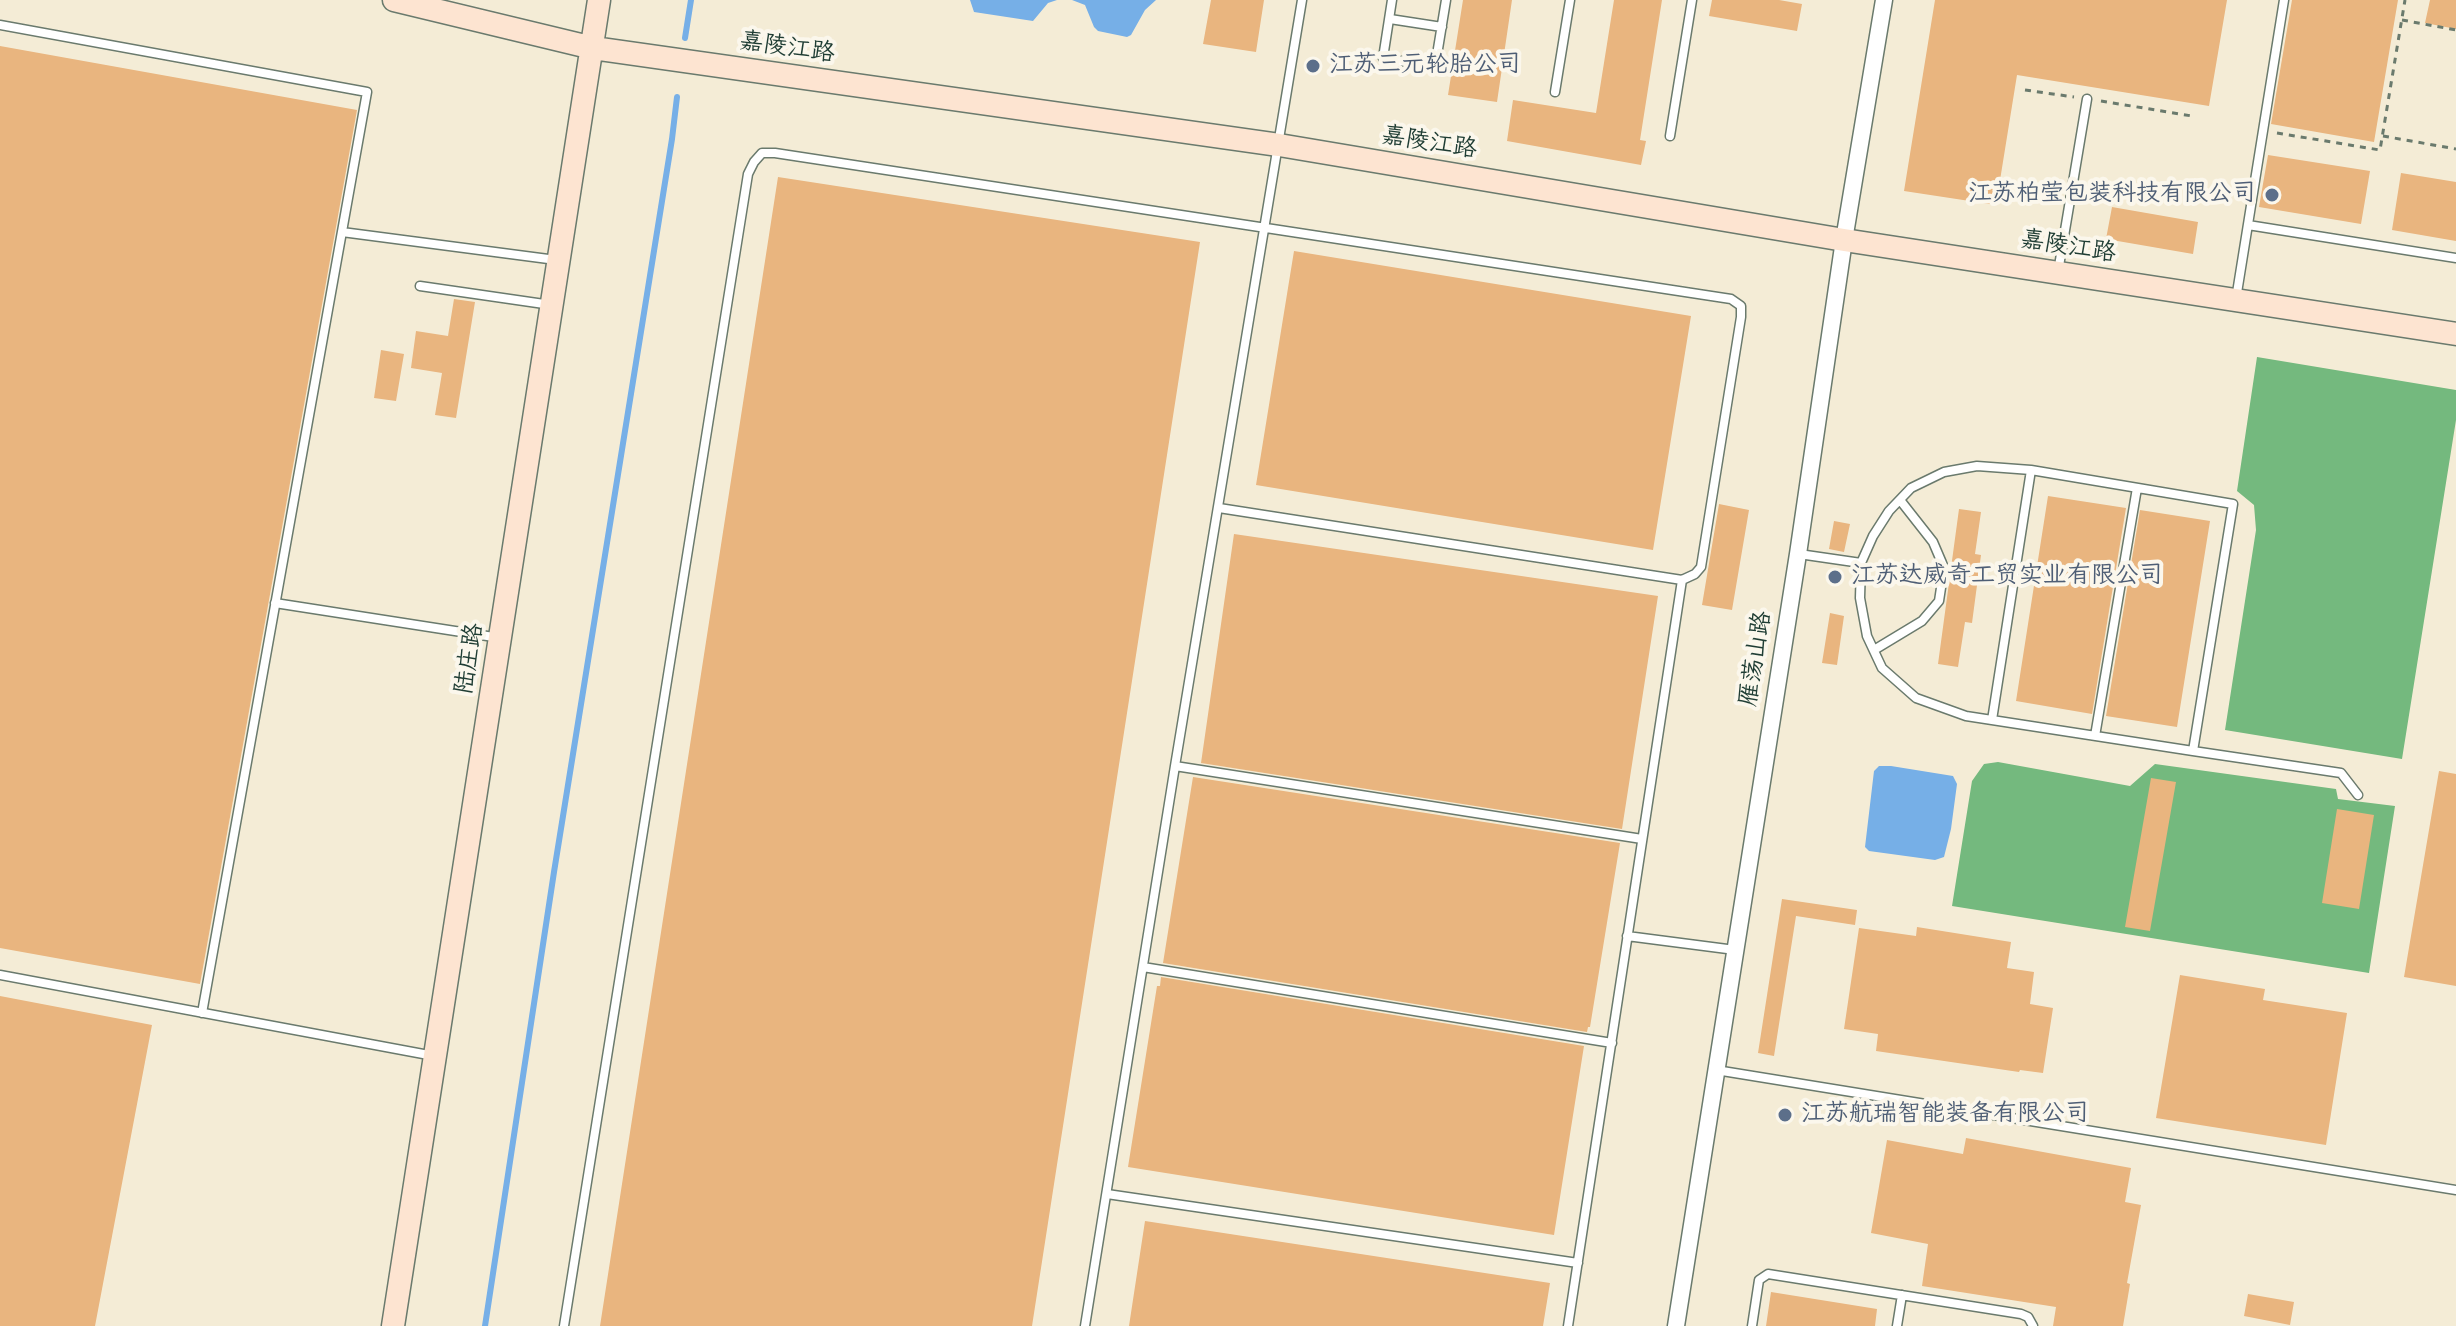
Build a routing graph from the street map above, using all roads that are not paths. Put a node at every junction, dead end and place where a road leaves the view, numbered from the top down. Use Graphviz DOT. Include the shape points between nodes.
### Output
graph roads {
  1 [pos="394,0"];
  2 [pos="599,0"];
  3 [pos="1302,0"];
  4 [pos="1392,0"];
  5 [pos="1446,0"];
  6 [pos="1570,0"];
  7 [pos="1692,0"];
  8 [pos="1884,0"];
  9 [pos="2284,0"];
  10 [pos="1390,19"];
  11 [pos="0,25"];
  12 [pos="1442,27"];
  13 [pos="593,48"];
  14 [pos="1555,92"];
  15 [pos="2087,99"];
  16 [pos="1670,136"];
  17 [pos="1279,145"];
  18 [pos="2248,225"];
  19 [pos="1265,229"];
  20 [pos="342,232"];
  21 [pos="1844,240"];
  22 [pos="2456,258"];
  23 [pos="559,261"];
  24 [pos="2057,272"];
  25 [pos="420,286"];
  26 [pos="2236,300"];
  27 [pos="552,306"];
  28 [pos="2456,334"];
  29 [pos="2031,470"];
  30 [pos="2137,488"];
  31 [pos="1900,500"];
  32 [pos="1219,508"];
  33 [pos="1798,554"];
  34 [pos="1861,563"];
  35 [pos="1682,580"];
  36 [pos="275,603"];
  37 [pos="500,638"];
  38 [pos="1874,650"];
  39 [pos="1992,720"];
  40 [pos="2095,736"];
  41 [pos="2193,751"];
  42 [pos="1175,766"];
  43 [pos="2358,795"];
  44 [pos="1642,839"];
  45 [pos="1627,936"];
  46 [pos="1735,950"];
  47 [pos="1143,967"];
  48 [pos="0,975"];
  49 [pos="202,1013"];
  50 [pos="1612,1043"];
  51 [pos="435,1057"];
  52 [pos="1716,1070"];
  53 [pos="2456,1190"];
  54 [pos="1107,1194"];
  55 [pos="1578,1263"];
  56 [pos="1902,1295"];
  57 [pos="393,1326"];
  58 [pos="564,1326"];
  59 [pos="1085,1326"];
  60 [pos="1568,1326"];
  61 [pos="1676,1326"];
  62 [pos="1752,1326"];
  63 [pos="1897,1326"];
  64 [pos="2033,1326"];
  1 -- 13 [label="street, 嘉陵江路"];
  2 -- 13 [label="street, 陆庄路"];
  3 -- 17 [label="lane"];
  4 -- 10 [label="lane"];
  5 -- 12 [label="lane"];
  6 -- 14 [label="lane"];
  7 -- 16 [label="lane"];
  8 -- 21 [label="street, 雁荡山路"];
  9 -- 18 [label="lane"];
  10 -- 12 [label="lane"];
  10 -- 12 [label="lane" via="1383,58 1396,61 1435,67"];
  11 -- 20 [label="lane" via="367,92"];
  13 -- 17 [label="street, 嘉陵江路"];
  13 -- 23 [label="street, 陆庄路"];
  15 -- 24 [label="lane"];
  17 -- 19 [label="lane"];
  17 -- 21 [label="street, 嘉陵江路"];
  18 -- 22 [label="lane"];
  18 -- 26 [label="lane"];
  19 -- 32 [label="lane"];
  19 -- 35 [label="lane" via="1731,299 1741,306 1701,567"];
  19 -- 58 [label="lane" via="775,153 762,153 754,162 745,190"];
  20 -- 23 [label="lane"];
  20 -- 36 [label="lane"];
  21 -- 24 [label="street, 嘉陵江路"];
  21 -- 33 [label="street, 雁荡山路"];
  23 -- 27 [label="street, 陆庄路"];
  24 -- 26 [label="street, 嘉陵江路"];
  25 -- 27 [label="lane"];
  26 -- 28 [label="street, 嘉陵江路"];
  27 -- 37 [label="street, 陆庄路"];
  29 -- 30 [label="lane"];
  29 -- 31 [label="lane" via="1977,466 1944,472 1911,488"];
  29 -- 39 [label="lane"];
  30 -- 40 [label="lane"];
  30 -- 41 [label="lane" via="2233,504"];
  31 -- 34 [label="lane" via="1873,536"];
  31 -- 38 [label="lane" via="1933,542 1944,568 1939,601 1922,621"];
  32 -- 35 [label="lane"];
  32 -- 42 [label="lane"];
  33 -- 34 [label="lane"];
  33 -- 46 [label="street, 雁荡山路"];
  34 -- 38 [label="lane" via="1860,598"];
  35 -- 44 [label="lane"];
  36 -- 37 [label="lane"];
  36 -- 49 [label="lane"];
  37 -- 51 [label="street, 陆庄路"];
  38 -- 39 [label="lane" via="1882,668 1916,698"];
  39 -- 40 [label="lane"];
  40 -- 41 [label="lane"];
  41 -- 43 [label="lane" via="2341,773"];
  42 -- 44 [label="lane"];
  42 -- 47 [label="lane"];
  44 -- 45 [label="lane"];
  45 -- 46 [label="lane"];
  45 -- 50 [label="lane"];
  46 -- 52 [label="street, 雁荡山路"];
  47 -- 50 [label="lane"];
  47 -- 54 [label="lane"];
  48 -- 49 [label="lane"];
  49 -- 51 [label="lane"];
  50 -- 55 [label="lane"];
  51 -- 57 [label="street, 陆庄路"];
  52 -- 53 [label="lane"];
  52 -- 61 [label="street, 雁荡山路"];
  54 -- 55 [label="lane"];
  54 -- 59 [label="lane"];
  55 -- 60 [label="lane"];
  56 -- 62 [label="lane" via="1768,1274 1759,1280"];
  56 -- 63 [label="lane"];
  56 -- 64 [label="lane" via="2021,1314"];
}
